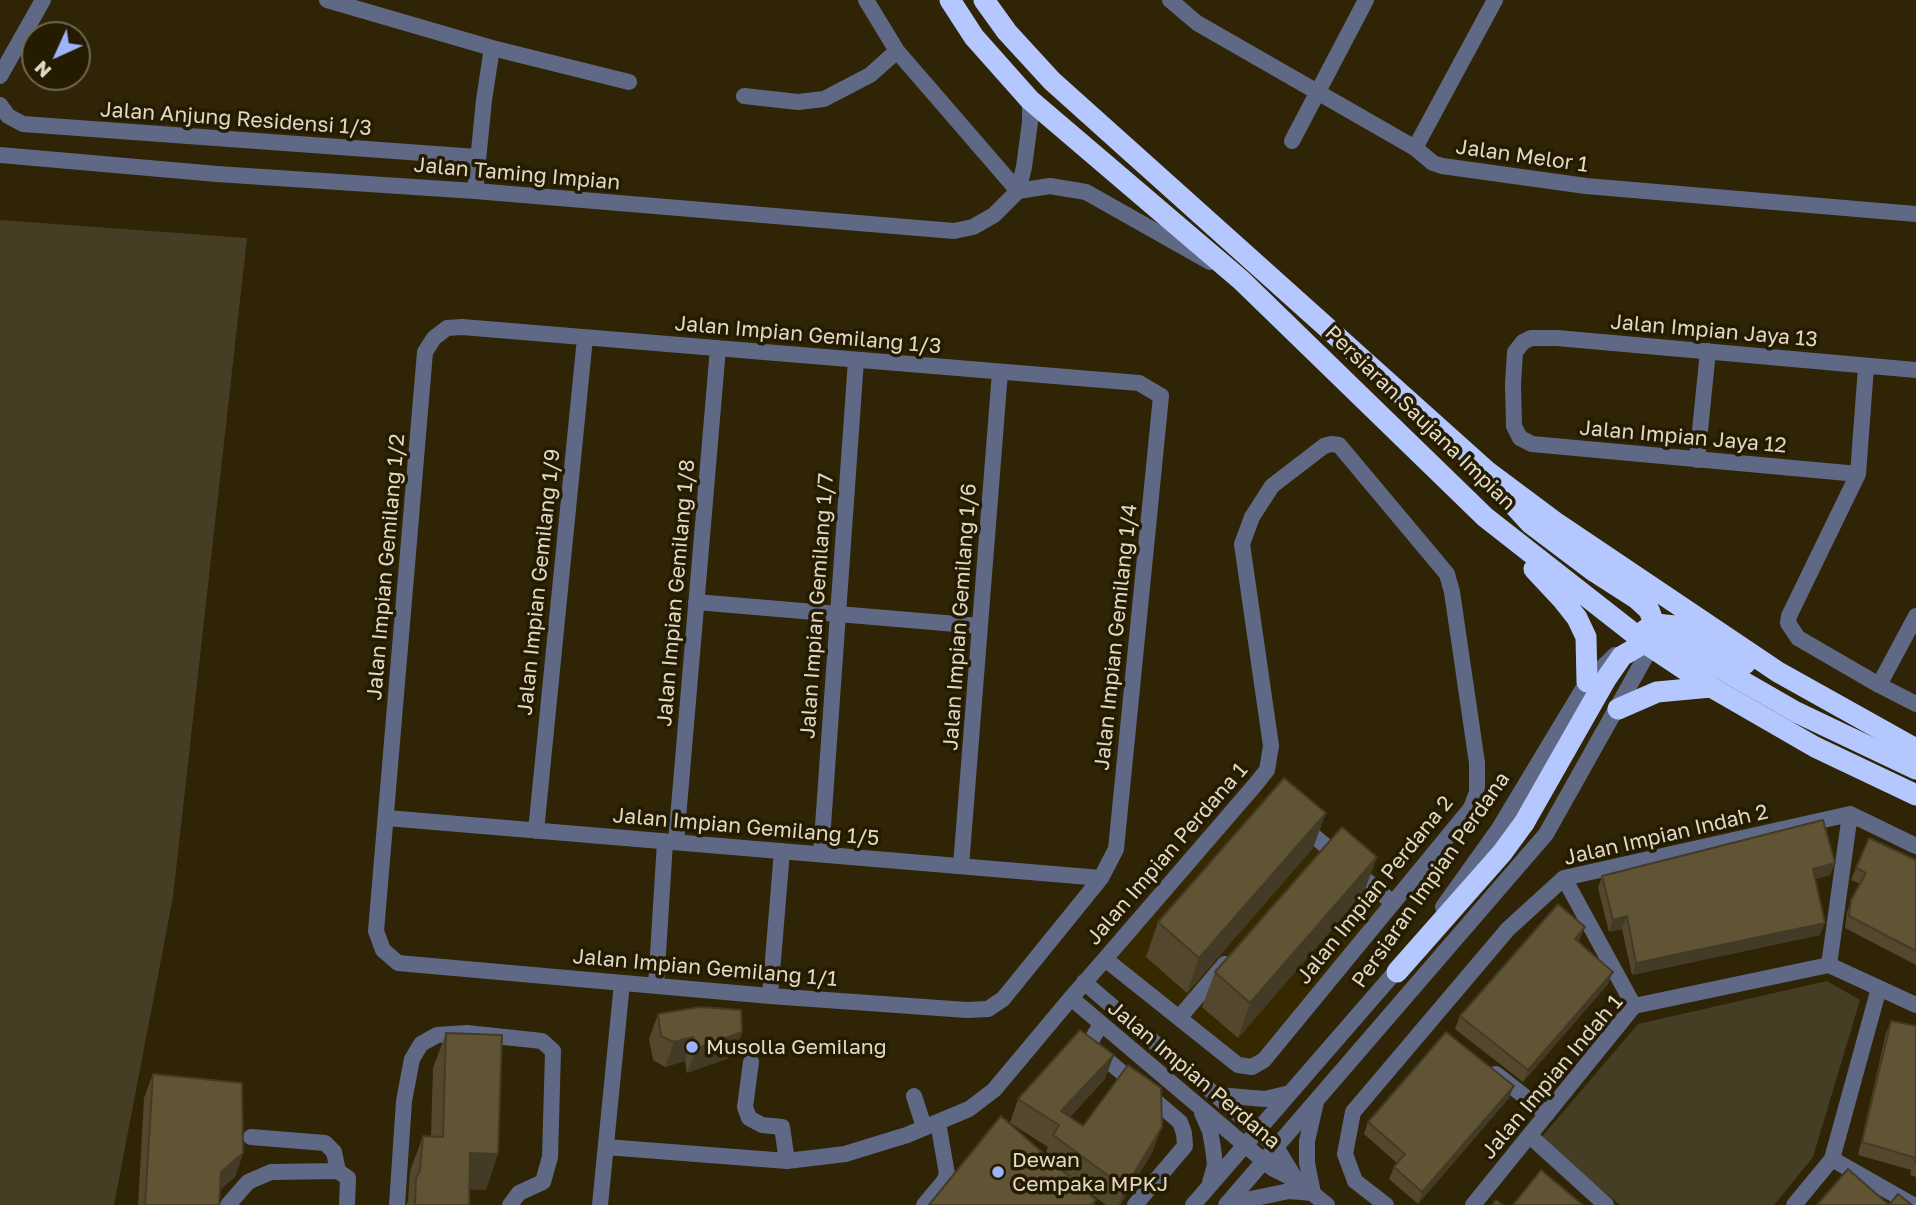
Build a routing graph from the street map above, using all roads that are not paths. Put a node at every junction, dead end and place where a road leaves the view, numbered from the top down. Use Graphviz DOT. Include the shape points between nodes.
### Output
graph roads {
  1 [pos="43,0"];
  2 [pos="327,0"];
  3 [pos="866,0"];
  4 [pos="950,0"];
  5 [pos="984,0"];
  6 [pos="1170,0"];
  7 [pos="1366,0"];
  8 [pos="1495,0"];
  9 [pos="492,48"];
  10 [pos="897,51"];
  11 [pos="0,76"];
  12 [pos="629,82"];
  13 [pos="1318,92"];
  14 [pos="744,96"];
  15 [pos="1030,100"];
  16 [pos="0,105"];
  17 [pos="1292,141"];
  18 [pos="1415,148"];
  19 [pos="0,155"];
  20 [pos="477,157"];
  21 [pos="475,191"];
  22 [pos="1018,191"];
  23 [pos="1916,214"];
  24 [pos="1241,280"];
  25 [pos="447,328"];
  26 [pos="585,338"];
  27 [pos="718,348"];
  28 [pos="1708,351"];
  29 [pos="856,360"];
  30 [pos="1866,367"];
  31 [pos="1916,370"];
  32 [pos="1000,372"];
  33 [pos="1161,396"];
  34 [pos="1514,426"];
  35 [pos="1697,460"];
  36 [pos="1488,472"];
  37 [pos="1858,474"];
  38 [pos="1272,486"];
  39 [pos="1485,517"];
  40 [pos="696,601"];
  41 [pos="838,614"];
  42 [pos="1916,616"];
  43 [pos="980,626"];
  44 [pos="1649,636"];
  45 [pos="1778,672"];
  46 [pos="1587,682"];
  47 [pos="1879,685"];
  48 [pos="1711,687"];
  49 [pos="1916,704"];
  50 [pos="1618,709"];
  51 [pos="1916,749"];
  52 [pos="1916,769"];
  53 [pos="1916,795"];
  54 [pos="1286,812"];
  55 [pos="1850,814"];
  56 [pos="387,818"];
  57 [pos="536,831"];
  58 [pos="670,842"];
  59 [pos="1916,846"];
  60 [pos="782,851"];
  61 [pos="821,854"];
  62 [pos="961,866"];
  63 [pos="1101,878"];
  64 [pos="1564,878"];
  65 [pos="1393,903"];
  66 [pos="1240,948"];
  67 [pos="1105,959"];
  68 [pos="1829,965"];
  69 [pos="1397,972"];
  70 [pos="1084,982"];
  71 [pos="622,983"];
  72 [pos="656,986"];
  73 [pos="1880,988"];
  74 [pos="770,996"];
  75 [pos="1071,998"];
  76 [pos="1916,1004"];
  77 [pos="1634,1006"];
  78 [pos="1178,1018"];
  79 [pos="1101,1024"];
  80 [pos="751,1062"];
  81 [pos="1483,1063"];
  82 [pos="1290,1093"];
  83 [pos="1214,1095"];
  84 [pos="914,1096"];
  85 [pos="1317,1100"];
  86 [pos="1199,1107"];
  87 [pos="1547,1114"];
  88 [pos="931,1125"];
  89 [pos="1258,1131"];
  90 [pos="1530,1136"];
  91 [pos="251,1137"];
  92 [pos="1245,1146"];
  93 [pos="606,1147"];
  94 [pos="1276,1147"];
  95 [pos="1832,1159"];
  96 [pos="787,1161"];
  97 [pos="1263,1161"];
  98 [pos="338,1171"];
  99 [pos="1296,1180"];
  100 [pos="1210,1185"];
  101 [pos="1313,1193"];
  102 [pos="228,1205"];
  103 [pos="347,1205"];
  104 [pos="397,1205"];
  105 [pos="510,1205"];
  106 [pos="600,1205"];
  107 [pos="923,1205"];
  108 [pos="1135,1205"];
  109 [pos="1192,1205"];
  110 [pos="1226,1205"];
  111 [pos="1327,1205"];
  112 [pos="1386,1205"];
  113 [pos="1473,1205"];
  114 [pos="1605,1205"];
  115 [pos="1794,1205"];
  116 [pos="1913,1205"];
  1 -- 11 [label="street"];
  2 -- 9 [label="street"];
  3 -- 10 [label="street"];
  4 -- 15 [label="highway, Persiaran Saujana Impian" via="974,37"];
  5 -- 36 [label="highway, Persiaran Saujana Impian" via="1052,81"];
  6 -- 13 [label="street, Jalan Melor 1" via="1197,23"];
  7 -- 13 [label="street"];
  8 -- 18 [label="street"];
  9 -- 12 [label="street"];
  9 -- 20 [label="street"];
  10 -- 14 [label="street" via="870,75 824,99 798,102"];
  10 -- 22 [label="street"];
  13 -- 17 [label="street"];
  13 -- 18 [label="street, Jalan Melor 1"];
  15 -- 22 [label="street"];
  15 -- 24 [label="highway, Persiaran Saujana Impian"];
  16 -- 20 [label="street, Jalan Anjung Residensi 1/3" via="23,124"];
  18 -- 23 [label="street, Jalan Melor 1" via="1433,163 1464,170 1586,186"];
  19 -- 21 [label="street, Jalan Taming Impian"];
  20 -- 21 [label="street"];
  21 -- 22 [label="street, Jalan Taming Impian" via="954,231 994,215"];
  22 -- 24 [label="street" via="1050,186 1086,192"];
  24 -- 39 [label="highway, Persiaran Saujana Impian"];
  25 -- 26 [label="street, Jalan Impian Gemilang 1/3"];
  25 -- 56 [label="street, Jalan Impian Gemilang 1/2" via="433,338 425,352"];
  26 -- 27 [label="street, Jalan Impian Gemilang 1/3"];
  26 -- 57 [label="street, Jalan Impian Gemilang 1/9"];
  27 -- 29 [label="street, Jalan Impian Gemilang 1/3"];
  27 -- 40 [label="street, Jalan Impian Gemilang 1/8"];
  28 -- 30 [label="street, Jalan Impian Jaya 13"];
  28 -- 34 [label="street, Jalan Impian Jaya 13" via="1531,338 1515,352"];
  28 -- 35 [label="street"];
  29 -- 32 [label="street, Jalan Impian Gemilang 1/3"];
  29 -- 41 [label="street, Jalan Impian Gemilang 1/7"];
  30 -- 31 [label="street, Jalan Impian Jaya 13"];
  30 -- 37 [label="street"];
  32 -- 33 [label="street, Jalan Impian Gemilang 1/3" via="1139,383"];
  32 -- 43 [label="street, Jalan Impian Gemilang 1/6"];
  33 -- 63 [label="street, Jalan Impian Gemilang 1/4" via="1116,849"];
  34 -- 35 [label="street, Jalan Impian Jaya 12" via="1520,438 1532,444"];
  35 -- 37 [label="street, Jalan Impian Jaya 12"];
  36 -- 44 [label="highway" via="1530,523 1649,610"];
  36 -- 45 [label="highway, Persiaran Saujana Impian"];
  37 -- 47 [label="street" via="1788,616 1798,638"];
  38 -- 65 [label="street, Jalan Impian Perdana 2" via="1324,446 1339,445 1447,574 1477,763 1476,792 1471,808"];
  38 -- 67 [label="street, Jalan Impian Perdana 1" via="1252,517 1242,544 1271,746 1260,790"];
  39 -- 44 [label="highway, Persiaran Saujana Impian"];
  39 -- 46 [label="highway" via="1577,618 1586,637"];
  40 -- 41 [label="street"];
  40 -- 58 [label="street, Jalan Impian Gemilang 1/8"];
  41 -- 43 [label="street"];
  41 -- 61 [label="street, Jalan Impian Gemilang 1/7"];
  42 -- 47 [label="street"];
  43 -- 62 [label="street, Jalan Impian Gemilang 1/6"];
  44 -- 45 [label="highway" via="1675,626 1756,670"];
  44 -- 46 [label="street, Persiaran Impian Perdana" via="1616,654"];
  44 -- 48 [label="highway, Persiaran Saujana Impian"];
  44 -- 50 [label="street"];
  45 -- 51 [label="highway, Persiaran Saujana Impian"];
  46 -- 69 [label="street, Persiaran Impian Perdana" via="1498,830"];
  47 -- 49 [label="street"];
  48 -- 50 [label="highway" via="1657,692"];
  48 -- 53 [label="highway, Persiaran Saujana Impian" via="1815,747"];
  50 -- 85 [label="street" via="1546,834"];
  52 -- 69 [label="highway, bridge" via="1796,712 1683,647 1662,641 1641,645 1622,656 1606,679 1502,853"];
  54 -- 65 [label="street" via="1323,853"];
  55 -- 59 [label="street"];
  55 -- 64 [label="street, Jalan Impian Indah 2"];
  55 -- 68 [label="street"];
  56 -- 57 [label="street, Jalan Impian Gemilang 1/5"];
  56 -- 71 [label="street, Jalan Impian Gemilang 1/1" via="376,931 383,950 398,963"];
  57 -- 58 [label="street, Jalan Impian Gemilang 1/5"];
  58 -- 60 [label="street, Jalan Impian Gemilang 1/5"];
  58 -- 72 [label="street, Jalan Impian Gemilang 1/8"];
  60 -- 61 [label="street, Jalan Impian Gemilang 1/5"];
  60 -- 74 [label="street"];
  61 -- 62 [label="street, Jalan Impian Gemilang 1/5"];
  62 -- 63 [label="street, Jalan Impian Gemilang 1/5"];
  63 -- 74 [label="street, Jalan Impian Gemilang 1/1" via="1003,999 988,1009"];
  64 -- 77 [label="street"];
  64 -- 112 [label="street, Jalan Impian Indah 2" via="1508,929 1435,1026 1353,1112 1345,1154 1354,1181"];
  65 -- 78 [label="street, Jalan Impian Perdana 2" via="1264,1060 1252,1067 1238,1065"];
  66 -- 78 [label="street"];
  67 -- 70 [label="street, Jalan Impian Perdana 1"];
  67 -- 78 [label="street, Jalan Impian Perdana 2"];
  68 -- 73 [label="street"];
  68 -- 77 [label="street, Jalan Impian Indah 1"];
  69 -- 82 [label="street, Persiaran Impian Perdana"];
  70 -- 75 [label="street, Jalan Impian Perdana 1"];
  70 -- 83 [label="street, Jalan Impian Perdana"];
  71 -- 72 [label="street, Jalan Impian Gemilang 1/1"];
  71 -- 93 [label="street"];
  72 -- 74 [label="street, Jalan Impian Gemilang 1/1"];
  73 -- 76 [label="street"];
  73 -- 95 [label="street"];
  75 -- 79 [label="street, Jalan Impian Perdana"];
  75 -- 88 [label="street, Jalan Impian Perdana 1" via="994,1090 969,1109"];
  77 -- 87 [label="street, Jalan Impian Indah 1"];
  79 -- 86 [label="street, Jalan Impian Perdana"];
  79 -- 108 [label="street" via="1091,1041 1093,1048 1180,1122 1184,1133 1185,1146"];
  80 -- 96 [label="street" via="745,1107 749,1118 782,1127"];
  81 -- 87 [label="street"];
  82 -- 83 [label="street" via="1265,1099"];
  82 -- 89 [label="street, Persiaran Impian Perdana"];
  83 -- 89 [label="street, Jalan Impian Perdana"];
  84 -- 88 [label="street"];
  85 -- 94 [label="street"];
  85 -- 101 [label="street" via="1307,1141"];
  86 -- 92 [label="street, Jalan Impian Perdana"];
  86 -- 100 [label="street" via="1213,1148"];
  87 -- 90 [label="street, Jalan Impian Indah 1"];
  88 -- 96 [label="street, Jalan Impian Perdana 1" via="845,1154"];
  88 -- 107 [label="street" via="947,1174"];
  89 -- 92 [label="street, Persiaran Impian Perdana"];
  89 -- 94 [label="street, Jalan Impian Perdana"];
  90 -- 113 [label="street, Jalan Impian Indah 1"];
  90 -- 114 [label="street"];
  91 -- 98 [label="street" via="325,1143 334,1152"];
  92 -- 97 [label="street, Jalan Impian Perdana"];
  92 -- 100 [label="street, Persiaran Impian Perdana"];
  93 -- 96 [label="street, Jalan Impian Perdana 1"];
  93 -- 106 [label="street"];
  94 -- 97 [label="street"];
  94 -- 99 [label="street, Jalan Impian Perdana"];
  95 -- 115 [label="street"];
  95 -- 116 [label="street"];
  97 -- 99 [label="street, Jalan Impian Perdana"];
  97 -- 110 [label="street"];
  98 -- 102 [label="street" via="271,1172 248,1182"];
  98 -- 103 [label="street" via="348,1178"];
  99 -- 101 [label="street"];
  100 -- 109 [label="street, Persiaran Impian Perdana"];
  101 -- 110 [label="street" via="1289,1191"];
  101 -- 111 [label="street"];
  104 -- 105 [label="street" via="404,1101 412,1059 421,1044 437,1035 467,1032 542,1041 553,1051 550,1157 543,1182 519,1194"];
}
